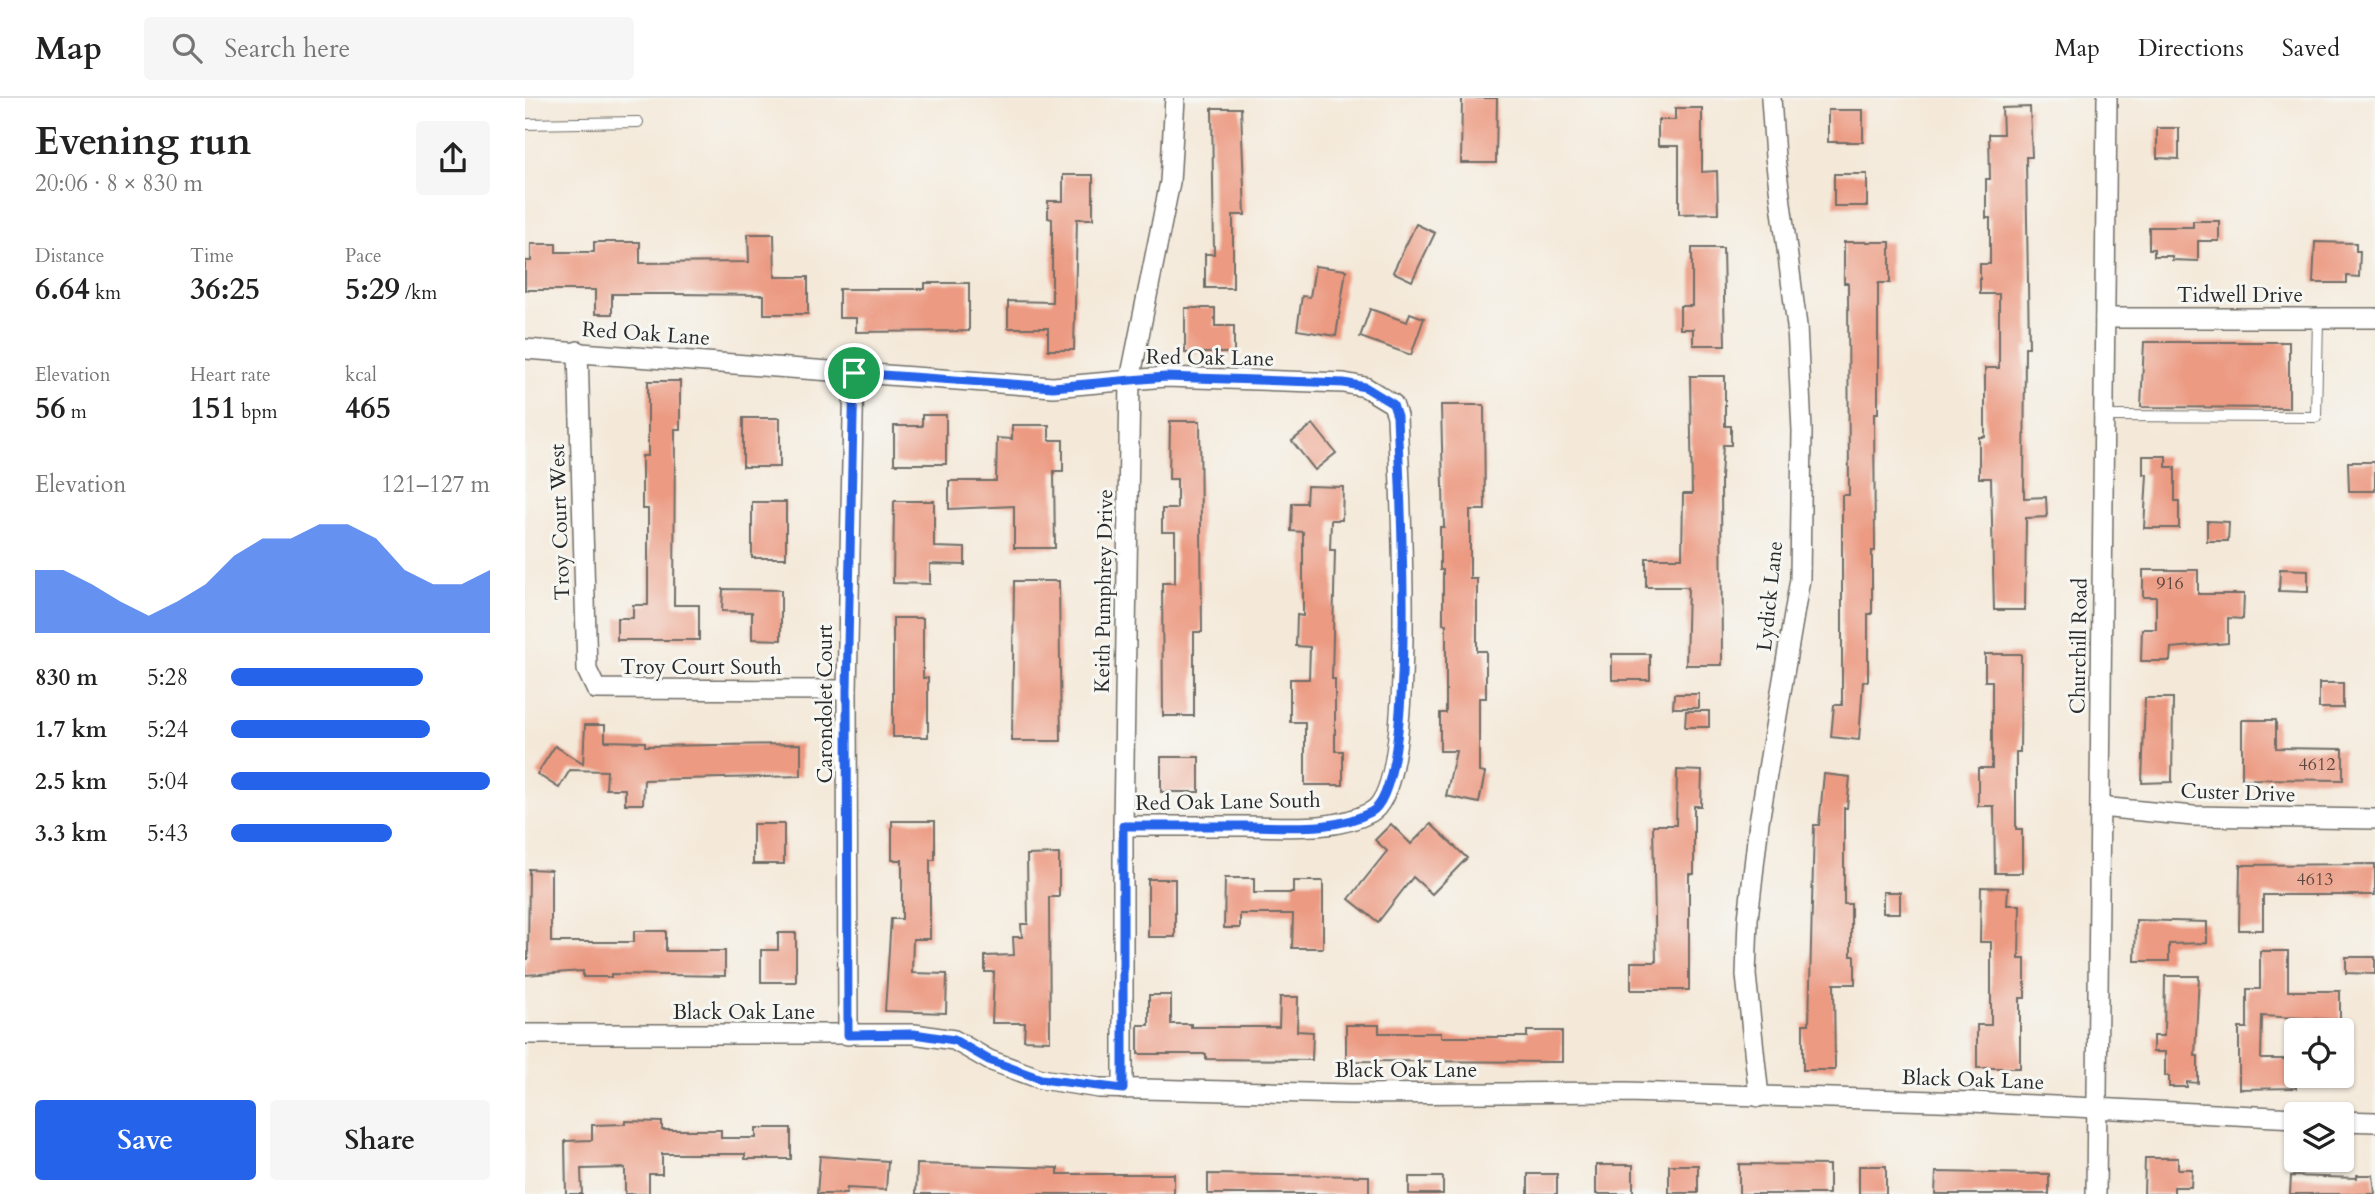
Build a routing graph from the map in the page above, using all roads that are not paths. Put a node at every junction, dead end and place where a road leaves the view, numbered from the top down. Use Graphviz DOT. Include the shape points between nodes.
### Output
graph roads {
  1 [pos="1175,98"];
  2 [pos="1771,98"];
  3 [pos="2107,98"];
  4 [pos="638,122"];
  5 [pos="525,124"];
  6 [pos="2105,318"];
  7 [pos="2318,318"];
  8 [pos="2375,318"];
  9 [pos="525,349"];
  10 [pos="578,351"];
  11 [pos="854,373"];
  12 [pos="1130,380"];
  13 [pos="2104,416"];
  14 [pos="596,689"];
  15 [pos="847,690"];
  16 [pos="2100,807"];
  17 [pos="1373,812"];
  18 [pos="2375,819"];
  19 [pos="1123,826"];
  20 [pos="525,1034"];
  21 [pos="848,1035"];
  22 [pos="1123,1089"];
  23 [pos="1759,1097"];
  24 [pos="2098,1108"];
  25 [pos="2284,1117"];
  26 [pos="2354,1121"];
  27 [pos="2375,1122"];
  28 [pos="2096,1194"];
  1 -- 12 [label="street, Keith Pumphrey Drive" via="1170,182"];
  2 -- 23 [label="street, Lydick Lane" via="1797,326 1802,431 1800,579 1759,822 1748,919 1746,975"];
  3 -- 6 [label="street, Churchill Road"];
  4 -- 5 [label="lane"];
  6 -- 7 [label="street, Tidwell Drive"];
  6 -- 13 [label="street, Churchill Road"];
  7 -- 8 [label="street, Tidwell Drive"];
  7 -- 13 [label="lane" via="2316,417"];
  9 -- 10 [label="street, Red Oak Lane"];
  10 -- 11 [label="street, Red Oak Lane"];
  10 -- 14 [label="street, Troy Court West" via="587,670"];
  11 -- 12 [label="street, Red Oak Lane" via="1053,387"];
  11 -- 15 [label="street, Carondolet Court"];
  12 -- 17 [label="street, Red Oak Lane" via="1344,383 1365,387 1393,404 1403,597 1402,695 1388,792"];
  12 -- 19 [label="street, Keith Pumphrey Drive"];
  13 -- 16 [label="street, Churchill Road"];
  14 -- 15 [label="street, Troy Court South"];
  15 -- 21 [label="street, Carondolet Court"];
  16 -- 18 [label="street, Custer Drive" via="2193,817"];
  16 -- 24 [label="street, Churchill Road"];
  17 -- 19 [label="street, Red Oak Lane South" via="1321,826"];
  19 -- 22 [label="street, Keith Pumphrey Drive"];
  20 -- 21 [label="street, Black Oak Lane"];
  21 -- 22 [label="street, Black Oak Lane" via="914,1034 954,1040 989,1060 1041,1079"];
  22 -- 23 [label="street, Black Oak Lane"];
  23 -- 24 [label="street, Black Oak Lane"];
  24 -- 25 [label="street, Black Oak Lane"];
  24 -- 28 [label="street, Churchill Road"];
  26 -- 27 [label="street"];
}
